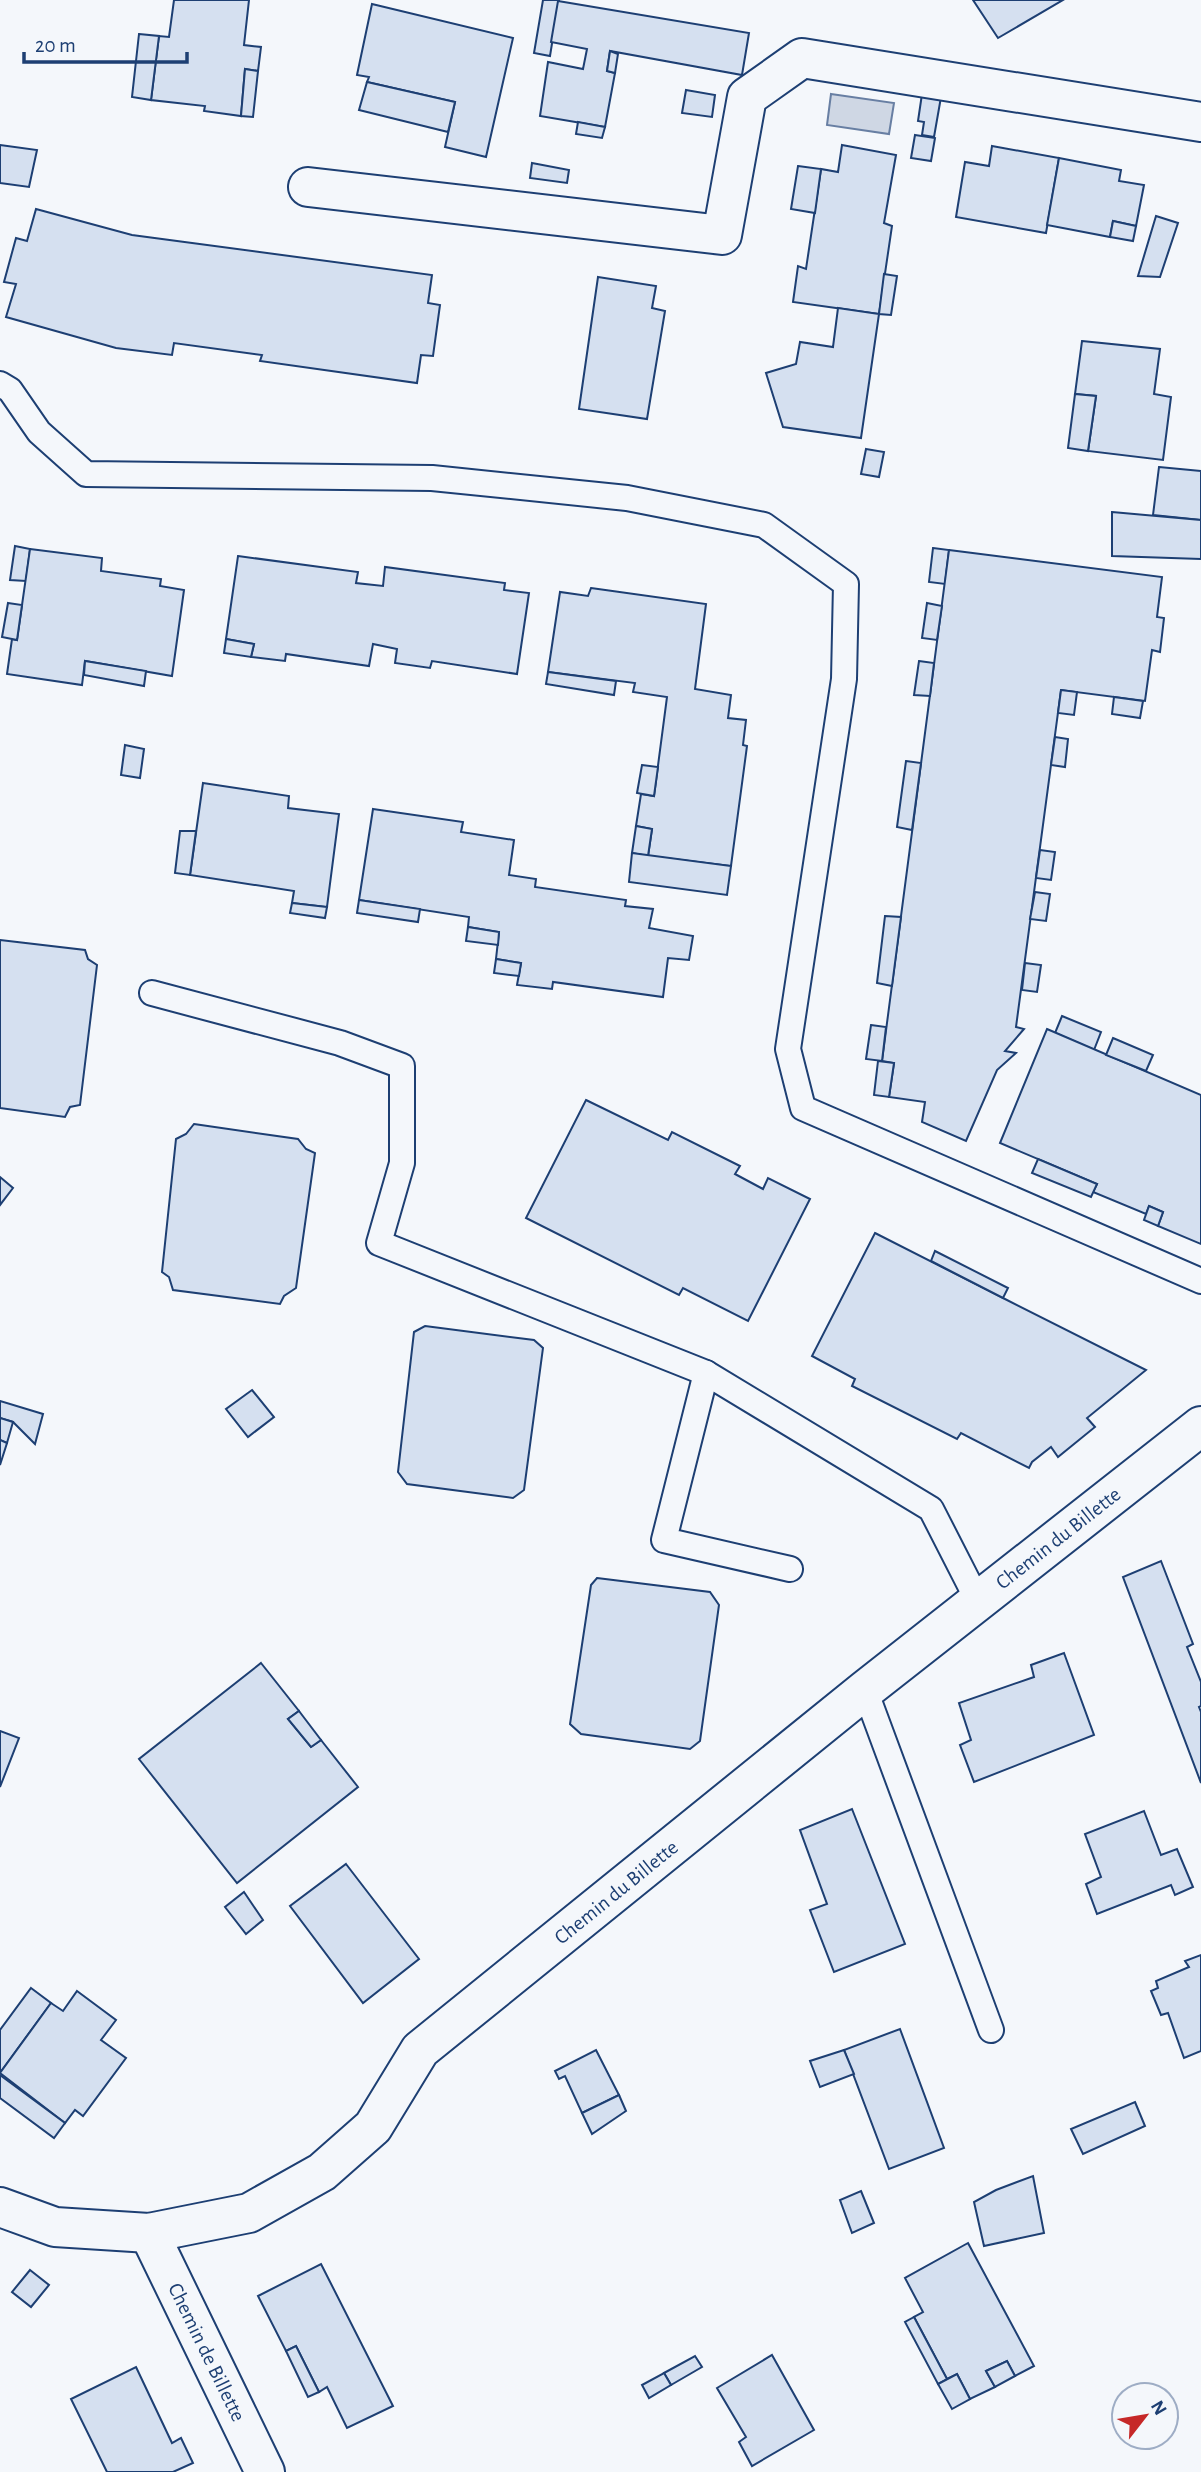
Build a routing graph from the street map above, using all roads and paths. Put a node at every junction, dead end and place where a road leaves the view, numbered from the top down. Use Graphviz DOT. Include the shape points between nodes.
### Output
graph roads {
  1 [pos="1201,122"];
  2 [pos="308,187"];
  3 [pos="0,384"];
  4 [pos="152,993"];
  5 [pos="1201,1281"];
  6 [pos="706,1373"];
  7 [pos="1201,1426"];
  8 [pos="790,1569"];
  9 [pos="978,1601"];
  10 [pos="865,1690"];
  11 [pos="991,2030"];
  12 [pos="0,2207"];
  13 [pos="149,2233"];
  14 [pos="265,2472"];
  1 -- 2 [label="street" via="802,58 747,97 722,235"];
  3 -- 5 [label="lane" via="10,390 39,432 86,474 432,478 627,498 764,525 846,584 844,679 788,1049 803,1108"];
  4 -- 6 [label="lane" via="340,1043 402,1066 402,1163 379,1242"];
  6 -- 8 [label="lane" via="664,1540"];
  6 -- 9 [label="lane" via="931,1509"];
  7 -- 9 [label="street, Chemin du Billette"];
  9 -- 10 [label="street, Chemin du Billette"];
  10 -- 11 [label="lane"];
  10 -- 13 [label="street, Chemin du Billette" via="420,2050 373,2127 323,2172 249,2213"];
  12 -- 13 [label="street, Chemin du Billette" via="55,2227"];
  13 -- 14 [label="street, Chemin de Billette"];
}
